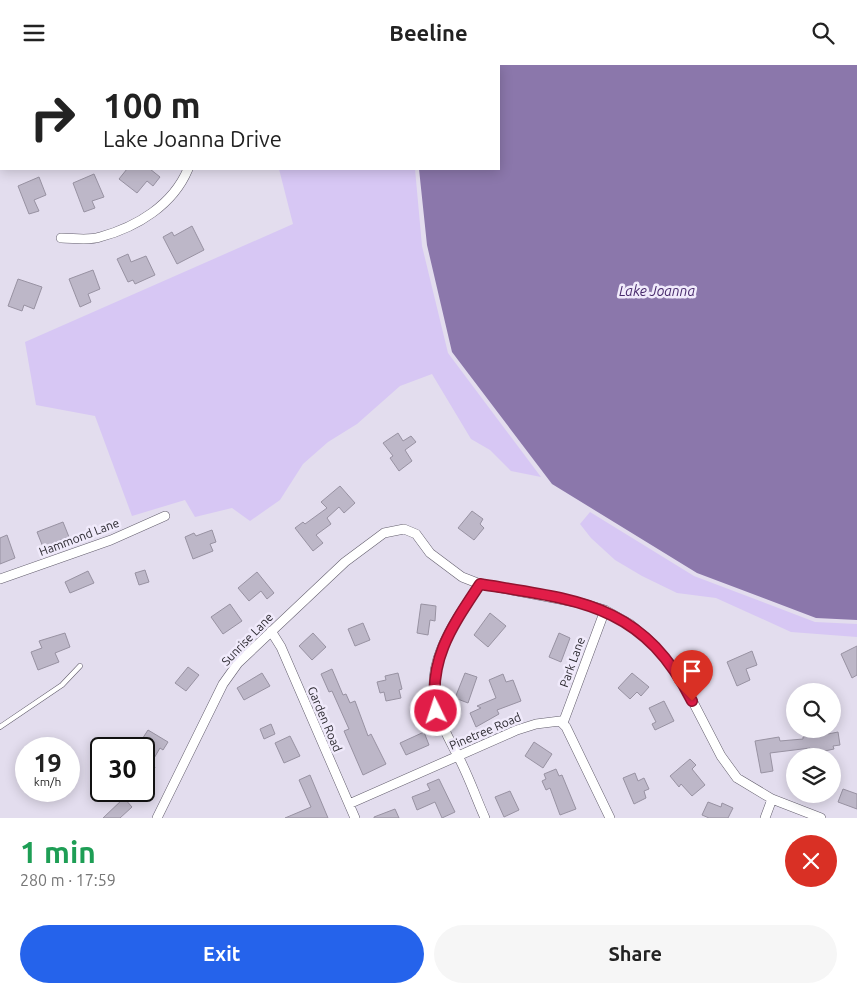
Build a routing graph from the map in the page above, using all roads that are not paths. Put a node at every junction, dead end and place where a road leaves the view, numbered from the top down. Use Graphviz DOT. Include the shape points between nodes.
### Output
graph roads {
  1 [pos="187,170"];
  2 [pos="61,237"];
  3 [pos="166,516"];
  4 [pos="0,579"];
  5 [pos="480,584"];
  6 [pos="605,610"];
  7 [pos="271,631"];
  8 [pos="80,666"];
  9 [pos="563,723"];
  10 [pos="0,727"];
  11 [pos="458,757"];
  12 [pos="772,799"];
  13 [pos="349,804"];
  14 [pos="157,818"];
  15 [pos="355,818"];
  16 [pos="485,818"];
  17 [pos="610,818"];
  18 [pos="765,818"];
  19 [pos="821,818"];
  1 -- 2 [label="street" via="174,194 149,215 100,237"];
  3 -- 4 [label="street, Hammond Lane" via="111,540"];
  5 -- 6 [label="street"];
  5 -- 7 [label="street, Sunrise Lane" via="447,568 410,531 391,531 379,536 345,563"];
  5 -- 11 [label="street" via="441,650 434,682 436,711"];
  6 -- 9 [label="street, Park Lane"];
  6 -- 12 [label="street" via="630,624 663,655 677,671 726,765 737,778"];
  7 -- 13 [label="street, Garden Road" via="281,647"];
  7 -- 14 [label="street, Sunrise Lane" via="238,663 223,684"];
  8 -- 10 [label="lane" via="62,685"];
  9 -- 11 [label="street, Pinetree Road" via="536,724"];
  9 -- 17 [label="street"];
  11 -- 13 [label="street, Pinetree Road"];
  11 -- 16 [label="street"];
  12 -- 18 [label="street"];
  12 -- 19 [label="street"];
  13 -- 15 [label="street, Garden Road"];
}
